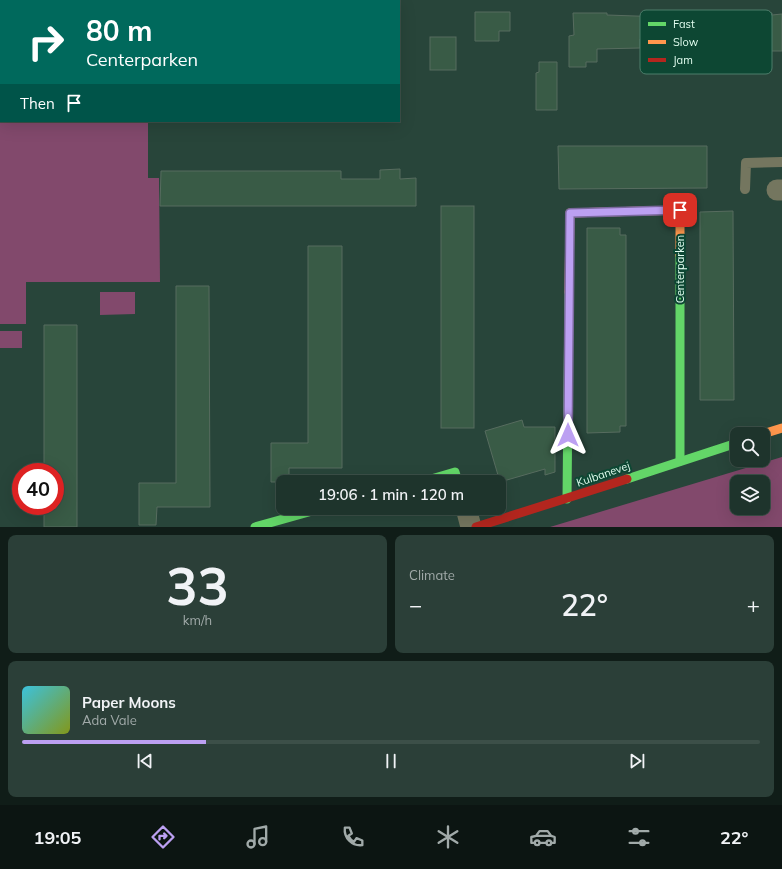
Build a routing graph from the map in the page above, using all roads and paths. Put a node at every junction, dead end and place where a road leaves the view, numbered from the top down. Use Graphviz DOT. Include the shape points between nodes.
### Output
graph roads {
  1 [pos="782,162"];
  2 [pos="745,189"];
  3 [pos="782,428"];
  4 [pos="770,432"];
  5 [pos="730,444"];
  6 [pos="680,461"];
  7 [pos="445,475"];
  8 [pos="456,475"];
  9 [pos="567,499"];
  10 [pos="298,515"];
  11 [pos="468,515"];
  12 [pos="255,527"];
  13 [pos="471,527"];
  14 [pos="476,527"];
  1 -- 2 [label="lane" via="746,163"];
  3 -- 4 [label="street"];
  5 -- 6 [label="street, Kulbanevej"];
  6 -- 9 [label="street, Kulbanevej"];
  6 -- 9 [label="street, Centerparken" via="680,210 570,213"];
  7 -- 8 [label="street" via="455,472"];
  9 -- 14 [label="street, Kulbanevej"];
  10 -- 12 [label="street"];
  11 -- 13 [label="street"];
}
